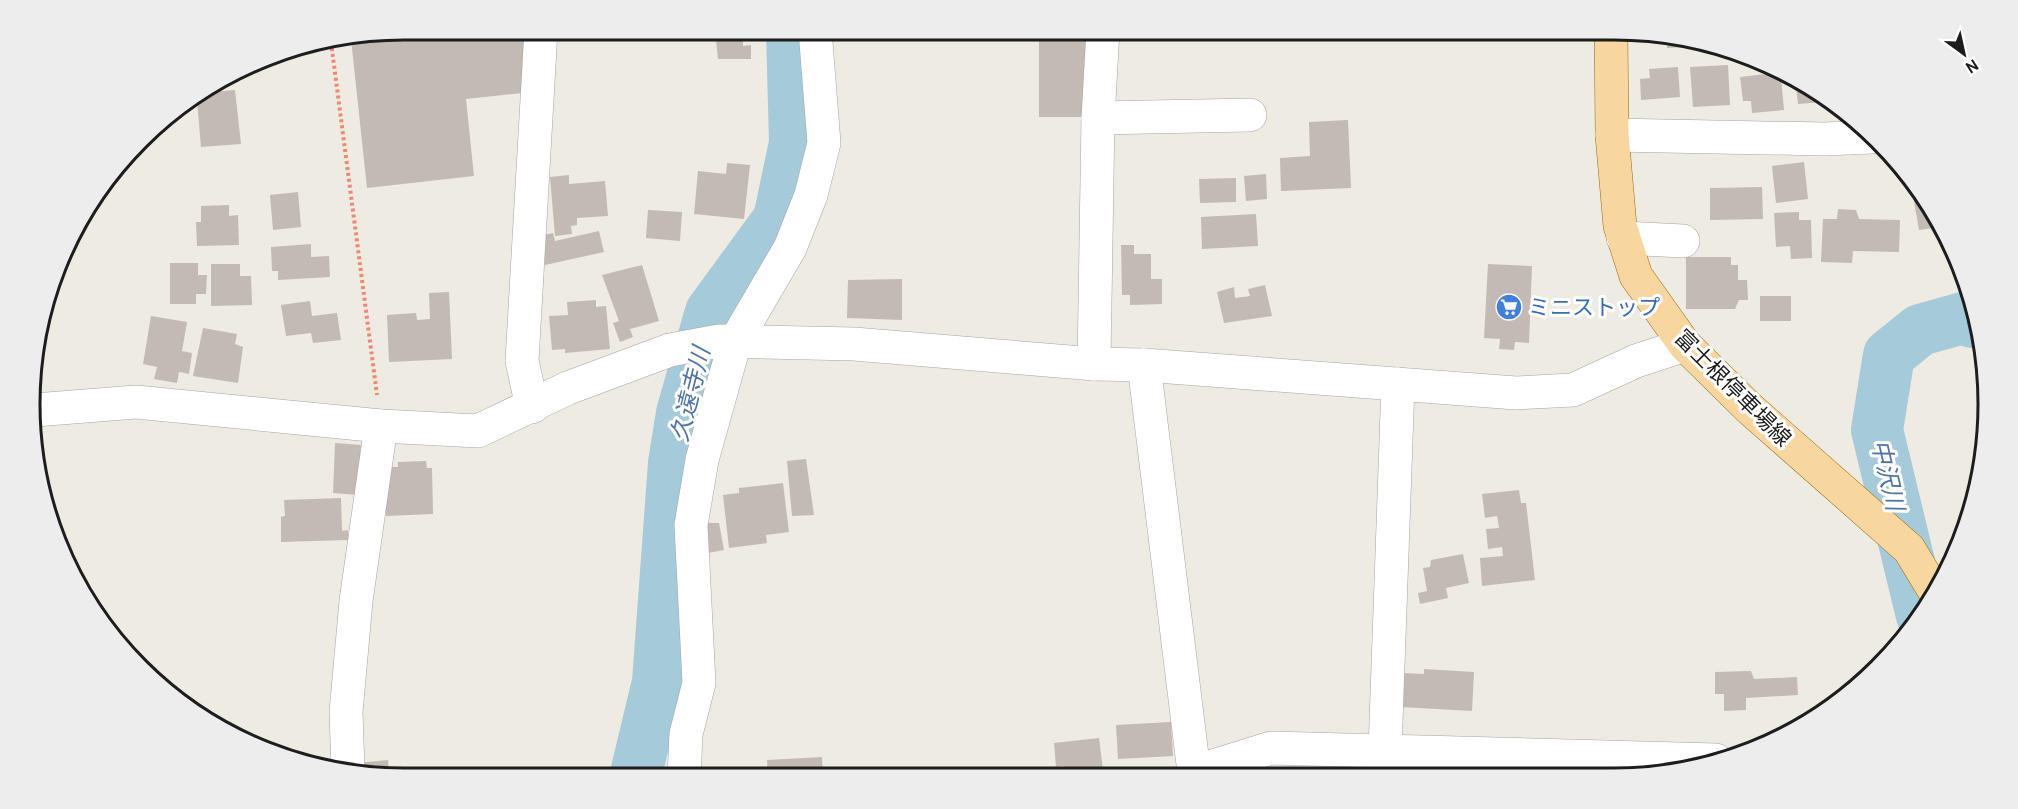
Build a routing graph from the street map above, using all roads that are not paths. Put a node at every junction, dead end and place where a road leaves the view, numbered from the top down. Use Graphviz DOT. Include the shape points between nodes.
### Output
graph roads {
  1 [pos="540,40"];
  2 [pos="816,40"];
  3 [pos="1102,40"];
  4 [pos="1611,40"];
  5 [pos="1250,115"];
  6 [pos="1098,118"];
  7 [pos="1612,135"];
  8 [pos="1861,137"];
  9 [pos="1623,238"];
  10 [pos="1683,242"];
  11 [pos="727,342"];
  12 [pos="1685,345"];
  13 [pos="1094,364"];
  14 [pos="1144,365"];
  15 [pos="1398,384"];
  16 [pos="532,407"];
  17 [pos="40,410"];
  18 [pos="381,426"];
  19 [pos="1930,584"];
  20 [pos="1405,760"];
  21 [pos="1693,760"];
  22 [pos="348,764"];
  23 [pos="684,768"];
  24 [pos="1189,768"];
  25 [pos="1211,768"];
  1 -- 16 [label="street" via="522,361"];
  2 -- 11 [label="street" via="824,143 811,195 790,248"];
  3 -- 6 [label="street"];
  4 -- 7 [label="main road, 富士根停車場線"];
  5 -- 6 [label="street"];
  6 -- 13 [label="street"];
  7 -- 8 [label="street"];
  7 -- 9 [label="main road, 富士根停車場線"];
  9 -- 10 [label="street"];
  9 -- 12 [label="main road, 富士根停車場線" via="1636,276"];
  11 -- 13 [label="street" via="854,344"];
  11 -- 16 [label="street" via="670,350 568,388"];
  11 -- 23 [label="street" via="691,525 699,683 686,734"];
  12 -- 15 [label="street" via="1636,361 1573,390 1516,393"];
  12 -- 19 [label="main road, 富士根停車場線" via="1749,408 1909,549"];
  13 -- 14 [label="street"];
  14 -- 15 [label="street"];
  14 -- 24 [label="street"];
  15 -- 20 [label="street"];
  16 -- 18 [label="street" via="478,431"];
  17 -- 18 [label="street" via="136,402"];
  18 -- 22 [label="street" via="356,601 346,712"];
  20 -- 21 [label="street"];
  20 -- 25 [label="street" via="1271,748"];
}
